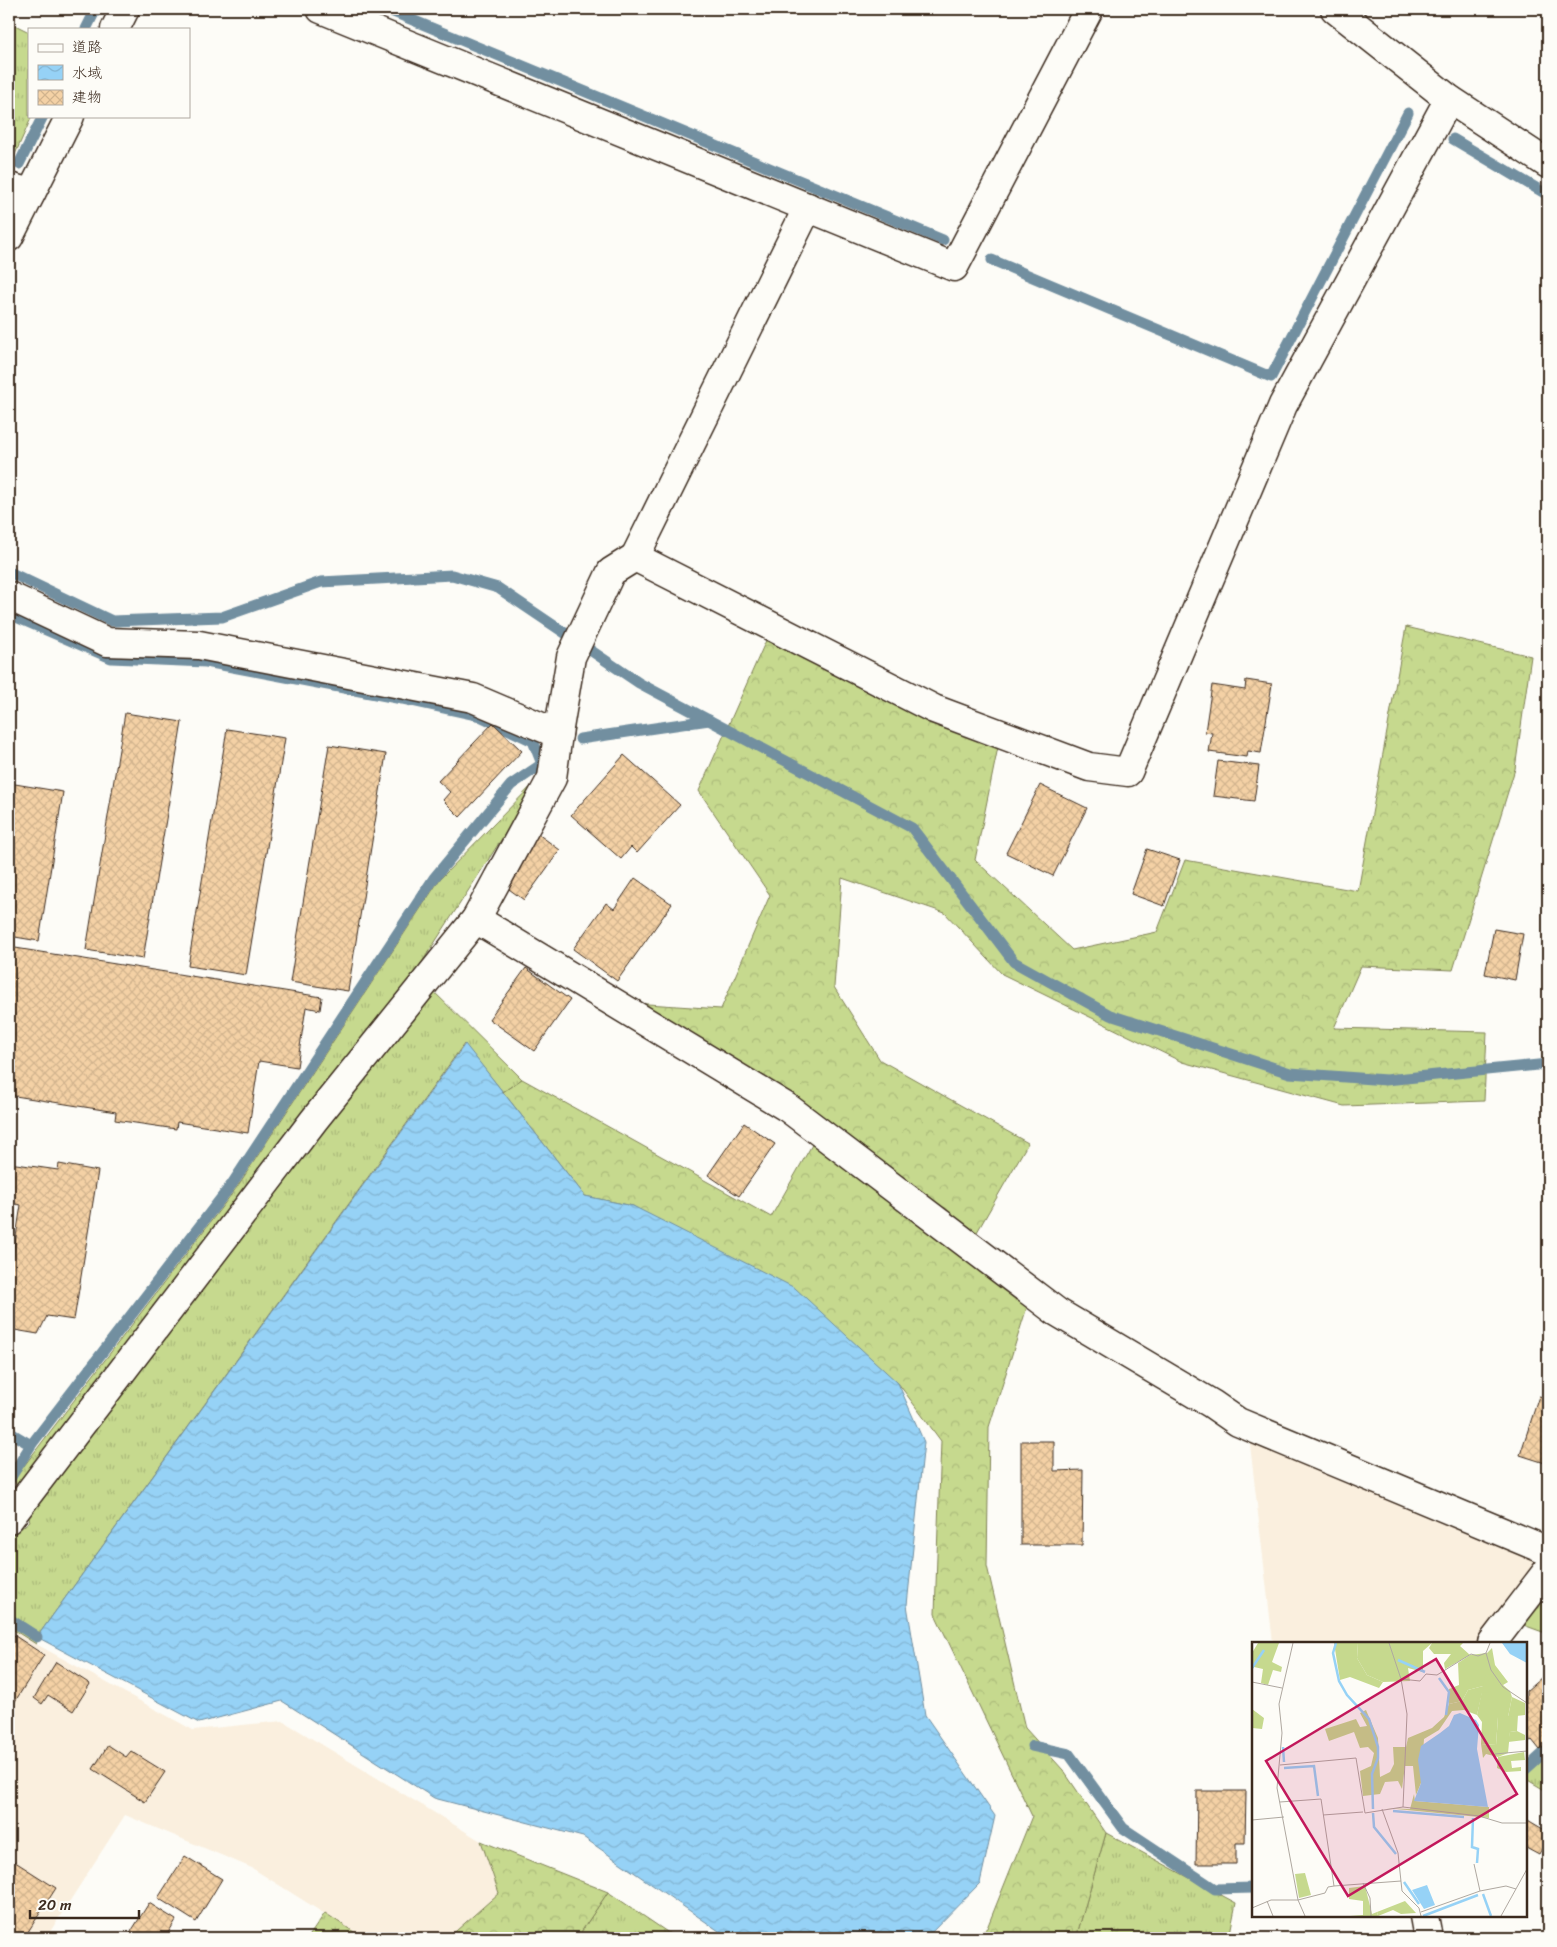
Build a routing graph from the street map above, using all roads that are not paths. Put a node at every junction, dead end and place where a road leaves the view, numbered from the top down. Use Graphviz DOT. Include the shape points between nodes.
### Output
graph roads {
  1 [pos="125,9"];
  2 [pos="321,9"];
  3 [pos="1089,9"];
  4 [pos="1335,9"];
  5 [pos="116,28"];
  6 [pos="1449,99"];
  7 [pos="69,118"];
  8 [pos="1548,164"];
  9 [pos="20,190"];
  10 [pos="808,207"];
  11 [pos="9,237"];
  12 [pos="635,556"];
  13 [pos="9,596"];
  14 [pos="558,734"];
  15 [pos="476,919"];
  16 [pos="9,1519"];
  17 [pos="1548,1551"];
  18 [pos="1548,1570"];
  19 [pos="1493,1642"];
  20 [pos="1424,1917"];
  21 [pos="1428,1938"];
  1 -- 5 [label="street"];
  2 -- 10 [label="street"];
  3 -- 10 [label="street" via="954,267"];
  4 -- 6 [label="street"];
  6 -- 8 [label="street"];
  6 -- 12 [label="street" via="1283,405 1128,772 1089,767 934,709"];
  7 -- 9 [label="street"];
  9 -- 11 [label="street"];
  10 -- 12 [label="street"];
  12 -- 14 [label="street" via="611,572 571,657"];
  13 -- 14 [label="street" via="106,642 199,645 473,698"];
  14 -- 15 [label="street" via="552,778"];
  15 -- 16 [label="street" via="314,1120"];
  15 -- 17 [label="street" via="788,1108 1057,1312 1238,1422"];
  18 -- 19 [label="street"];
  20 -- 21 [label="street"];
}
